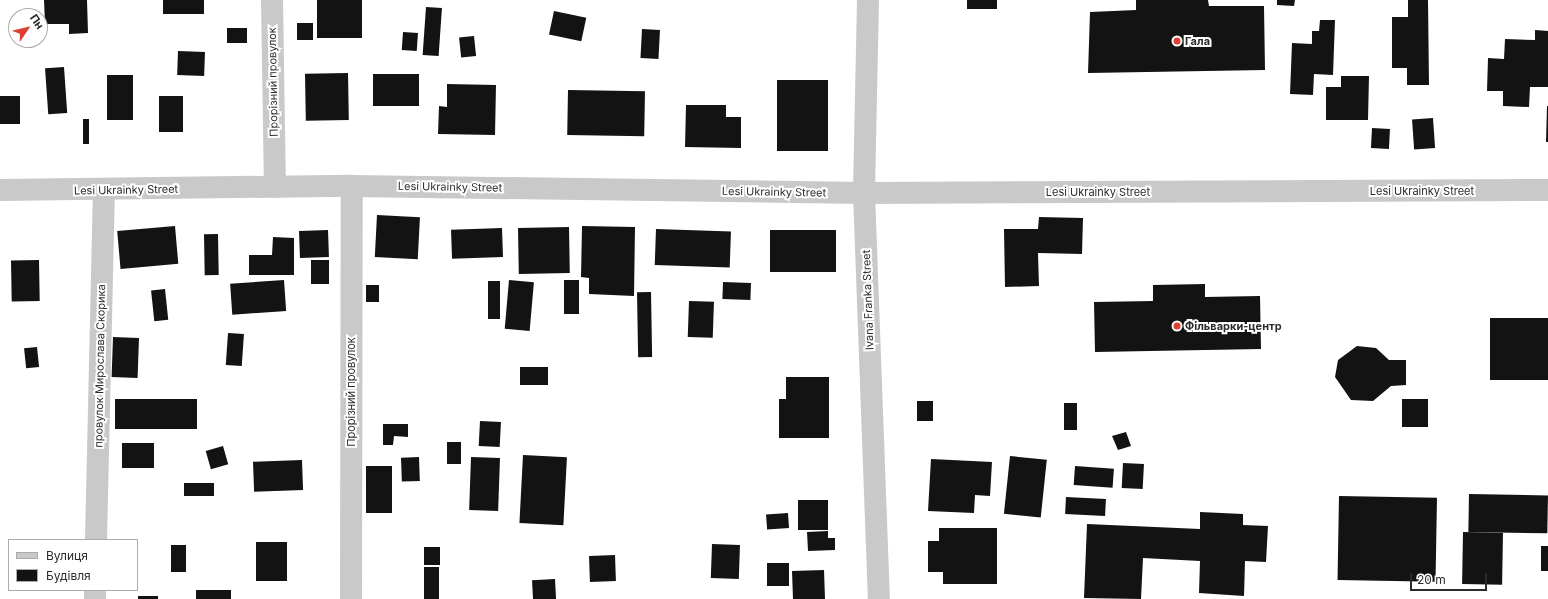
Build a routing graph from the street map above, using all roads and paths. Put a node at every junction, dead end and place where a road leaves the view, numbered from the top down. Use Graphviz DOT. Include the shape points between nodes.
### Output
graph roads {
  1 [pos="272,0"];
  2 [pos="868,0"];
  3 [pos="352,186"];
  4 [pos="275,187"];
  5 [pos="0,190"];
  6 [pos="1548,190"];
  7 [pos="104,192"];
  8 [pos="864,193"];
  9 [pos="96,539"];
  10 [pos="351,599"];
  11 [pos="879,599"];
  1 -- 4 [label="street, Прорізний провулок"];
  2 -- 8 [label="street, Ivana Franka Street"];
  3 -- 4 [label="street, Lesi Ukrainky Street"];
  3 -- 8 [label="street, Lesi Ukrainky Street"];
  3 -- 10 [label="street, Прорізний провулок"];
  4 -- 7 [label="street, Lesi Ukrainky Street"];
  5 -- 7 [label="street, Lesi Ukrainky Street"];
  6 -- 8 [label="street, Lesi Ukrainky Street"];
  7 -- 9 [label="street, провулок Мирослава Скорика"];
  8 -- 11 [label="street, Ivana Franka Street"];
}
